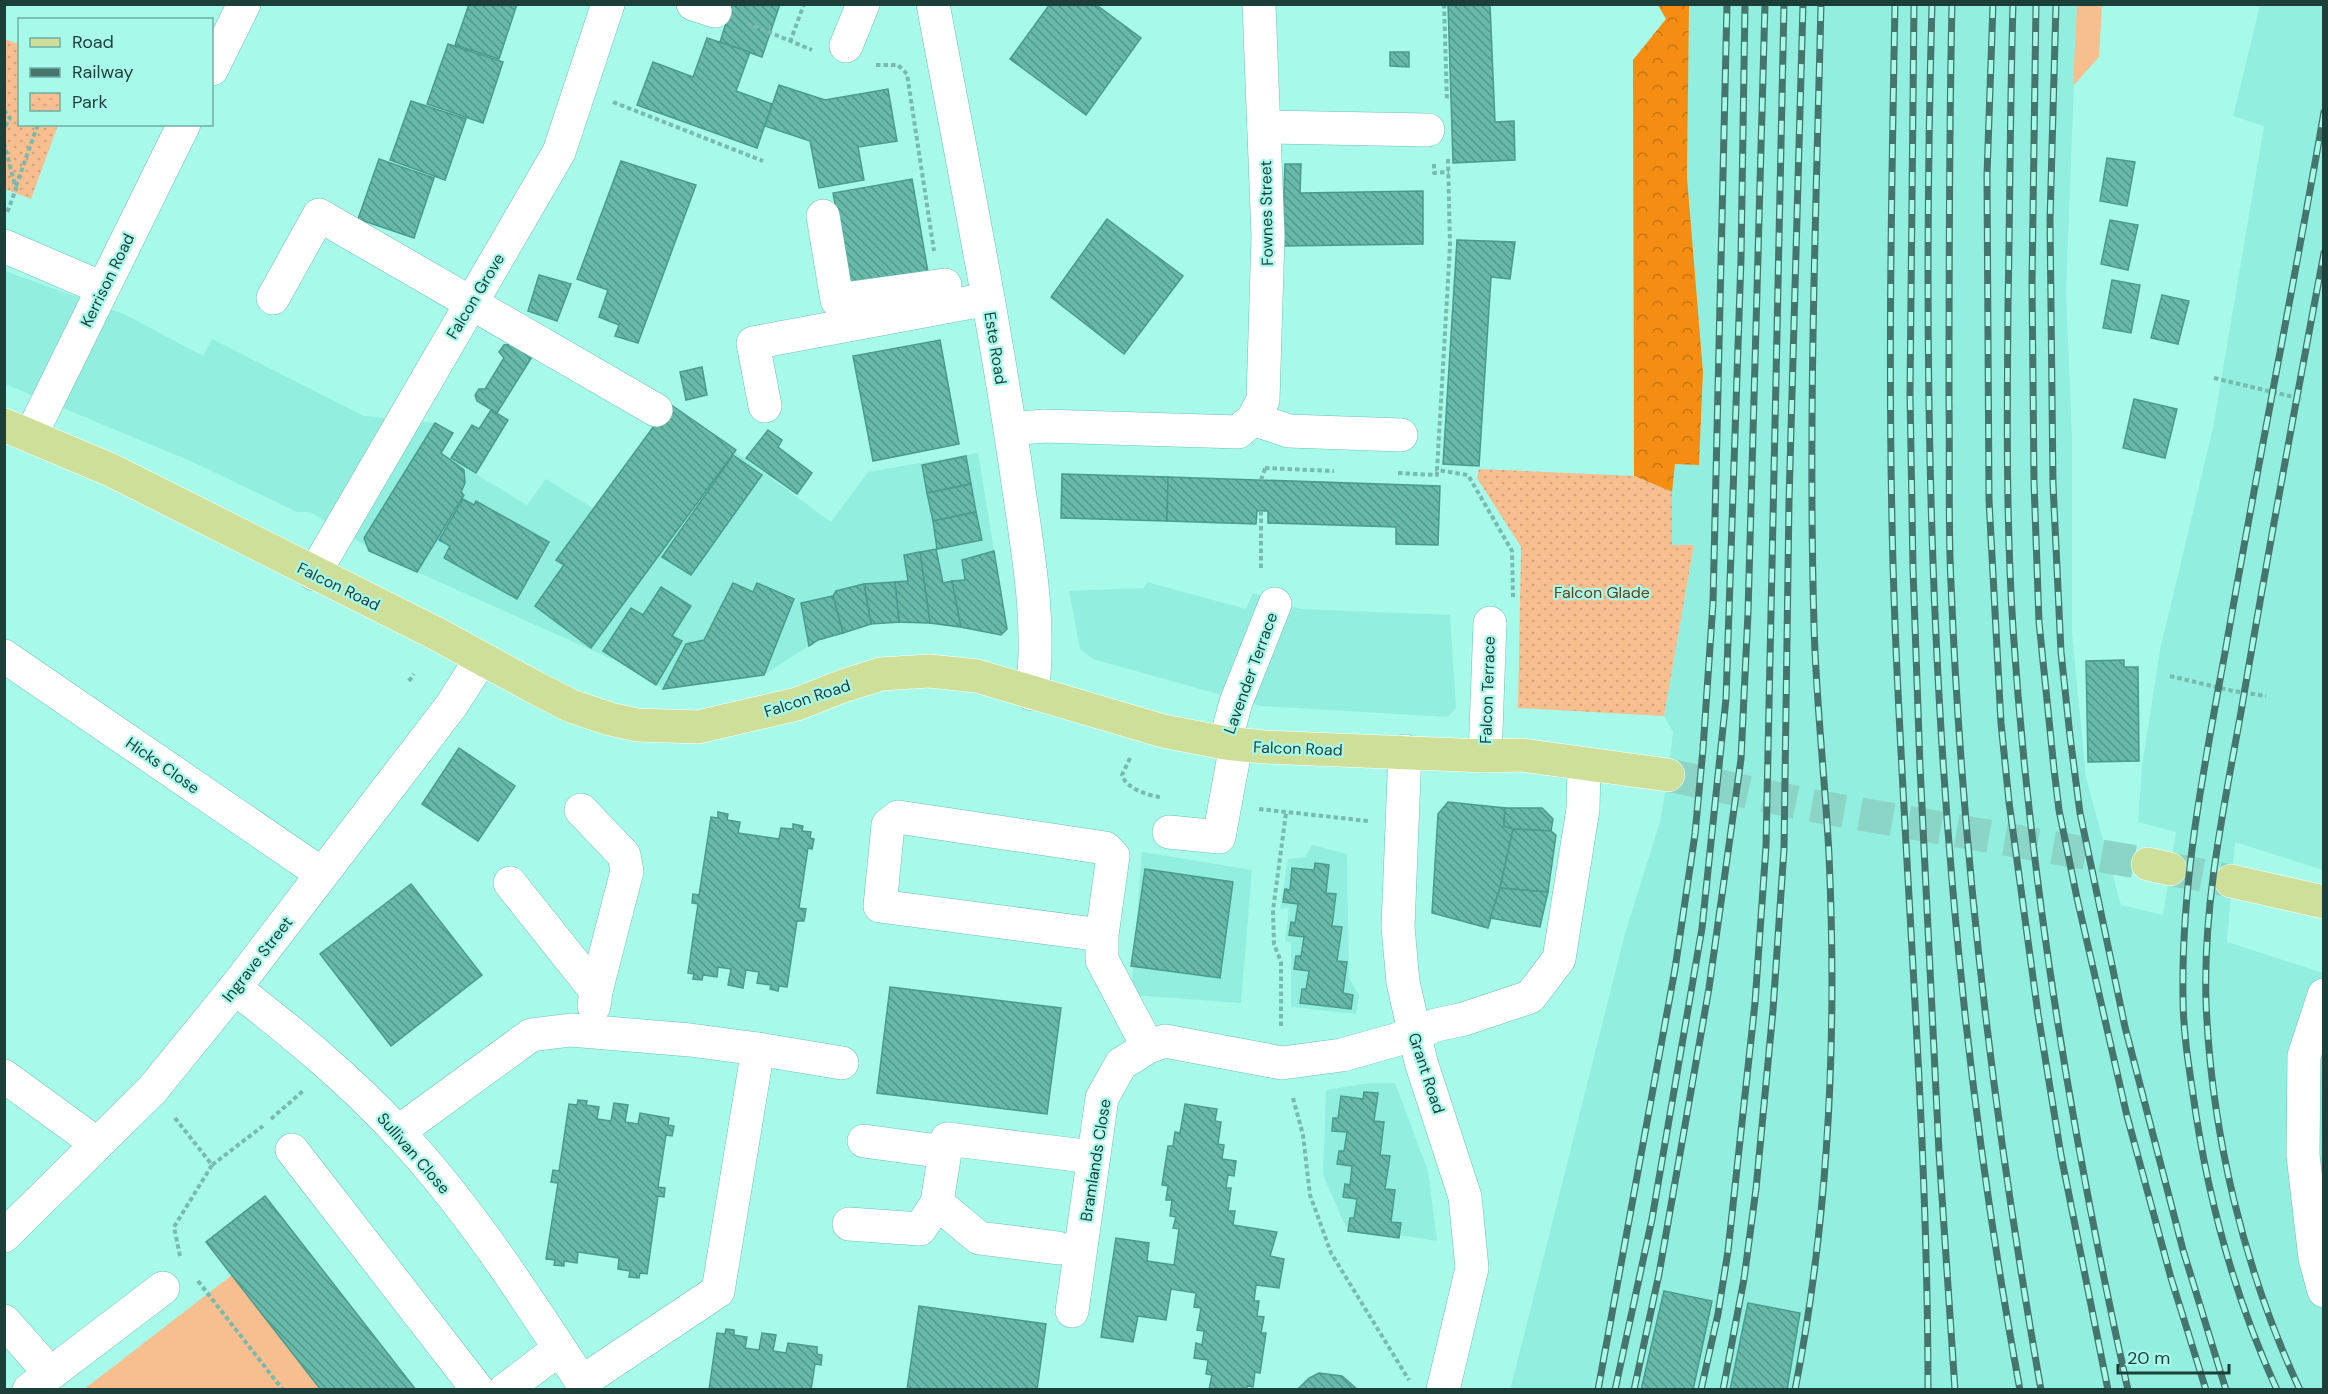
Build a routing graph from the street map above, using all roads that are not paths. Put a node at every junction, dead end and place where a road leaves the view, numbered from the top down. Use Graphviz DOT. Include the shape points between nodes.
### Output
graph roads {
  1 [pos="244,4"];
  2 [pos="608,4"];
  3 [pos="863,4"];
  4 [pos="933,4"];
  5 [pos="1259,4"];
  6 [pos="843,55"];
  7 [pos="213,67"];
  8 [pos="183,126"];
  9 [pos="1264,127"];
  10 [pos="1441,130"];
  11 [pos="824,216"];
  12 [pos="4,246"];
  13 [pos="102,288"];
  14 [pos="986,288"];
  15 [pos="273,297"];
  16 [pos="472,302"];
  17 [pos="765,406"];
  18 [pos="656,410"];
  19 [pos="1253,419"];
  20 [pos="1010,429"];
  21 [pos="18,430"];
  22 [pos="1401,435"];
  23 [pos="314,574"];
  24 [pos="1275,604"];
  25 [pos="1490,623"];
  26 [pos="4,656"];
  27 [pos="481,659"];
  28 [pos="1032,694"];
  29 [pos="1230,744"];
  30 [pos="1405,751"];
  31 [pos="1485,756"];
  32 [pos="1584,765"];
  33 [pos="1668,775"];
  34 [pos="581,810"];
  35 [pos="1169,832"];
  36 [pos="322,874"];
  37 [pos="2231,881"];
  38 [pos="510,883"];
  39 [pos="2324,902"];
  40 [pos="1102,935"];
  41 [pos="235,988"];
  42 [pos="596,991"];
  43 [pos="2324,995"];
  44 [pos="591,1032"];
  45 [pos="1413,1035"];
  46 [pos="1148,1047"];
  47 [pos="758,1049"];
  48 [pos="842,1063"];
  49 [pos="4,1076"];
  50 [pos="398,1132"];
  51 [pos="864,1141"];
  52 [pos="96,1143"];
  53 [pos="292,1150"];
  54 [pos="945,1152"];
  55 [pos="1093,1157"];
  56 [pos="937,1203"];
  57 [pos="849,1224"];
  58 [pos="4,1236"];
  59 [pos="1058,1248"];
  60 [pos="163,1288"];
  61 [pos="2324,1291"];
  62 [pos="1072,1311"];
  63 [pos="4,1321"];
  64 [pos="559,1348"];
  65 [pos="39,1381"];
  66 [pos="584,1386"];
  67 [pos="1428,1388"];
  68 [pos="478,1389"];
  69 [pos="505,1389"];
  1 -- 7 [label="street"];
  2 -- 16 [label="street, Falcon Grove" via="559,152"];
  3 -- 6 [label="street"];
  4 -- 14 [label="street, Este Road"];
  5 -- 9 [label="street, Fownes Street"];
  8 -- 13 [label="street, Kerrison Road"];
  9 -- 10 [label="street"];
  9 -- 19 [label="street, Fownes Street" via="1268,236 1263,400"];
  11 -- 14 [label="street" via="837,300 939,287"];
  12 -- 13 [label="street"];
  13 -- 21 [label="street, Kerrison Road"];
  14 -- 17 [label="street" via="753,343"];
  14 -- 20 [label="street, Este Road"];
  15 -- 16 [label="street" via="319,215"];
  16 -- 18 [label="street"];
  16 -- 23 [label="street, Falcon Grove"];
  19 -- 20 [label="street" via="1238,432 1044,426"];
  19 -- 22 [label="street" via="1289,431"];
  20 -- 28 [label="street, Este Road" via="1037,645"];
  21 -- 23 [label="main road, Falcon Road" via="111,470"];
  23 -- 27 [label="main road, Falcon Road"];
  24 -- 29 [label="street, Lavender Terrace" via="1236,702"];
  25 -- 31 [label="street, Falcon Terrace"];
  26 -- 36 [label="street, Hicks Close"];
  27 -- 28 [label="main road, Falcon Road" via="571,706 628,723 663,727 698,727 732,721 797,704 880,674 909,671 977,676"];
  27 -- 36 [label="street, Ingrave Street" via="451,706"];
  28 -- 29 [label="main road, Falcon Road" via="1163,731"];
  29 -- 30 [label="main road, Falcon Road"];
  29 -- 35 [label="street, Lavender Terrace" via="1219,837"];
  30 -- 31 [label="main road, Falcon Road"];
  30 -- 45 [label="street, Grant Road" via="1398,927"];
  31 -- 32 [label="main road, Falcon Road" via="1522,755"];
  32 -- 33 [label="main road, Falcon Road"];
  32 -- 45 [label="street, Bramlands Close" via="1583,809 1559,959 1530,997"];
  34 -- 42 [label="street" via="624,855 627,871"];
  36 -- 41 [label="street, Ingrave Street"];
  37 -- 39 [label="main road"];
  38 -- 42 [label="street"];
  40 -- 40 [label="street" via="1113,856 1105,848 898,817 888,825 880,906"];
  40 -- 46 [label="street" via="1102,960"];
  41 -- 50 [label="street, Sullivan Close" via="332,1066"];
  41 -- 52 [label="street, Ingrave Street" via="152,1090"];
  42 -- 44 [label="street"];
  43 -- 61 [label="street" via="2304,1056 2303,1155 2315,1258"];
  44 -- 47 [label="street"];
  44 -- 50 [label="street" via="531,1035"];
  45 -- 46 [label="street, Bramlands Close" via="1342,1055 1282,1063 1165,1041"];
  45 -- 67 [label="street, Grant Road" via="1465,1197 1472,1268"];
  46 -- 55 [label="street, Bramlands Close" via="1121,1064 1110,1081 1102,1098"];
  47 -- 48 [label="street"];
  47 -- 66 [label="street" via="718,1291"];
  49 -- 52 [label="street"];
  50 -- 64 [label="street, Sullivan Close" via="504,1266"];
  51 -- 54 [label="street"];
  52 -- 58 [label="street, Ingrave Street"];
  53 -- 68 [label="street"];
  54 -- 55 [label="street" via="947,1139"];
  54 -- 56 [label="street"];
  55 -- 62 [label="street, Bramlands Close"];
  56 -- 57 [label="street" via="920,1229"];
  56 -- 59 [label="street" via="979,1238"];
  60 -- 65 [label="street"];
  63 -- 65 [label="street"];
  64 -- 66 [label="street, Sullivan Close"];
  64 -- 69 [label="street"];
}
